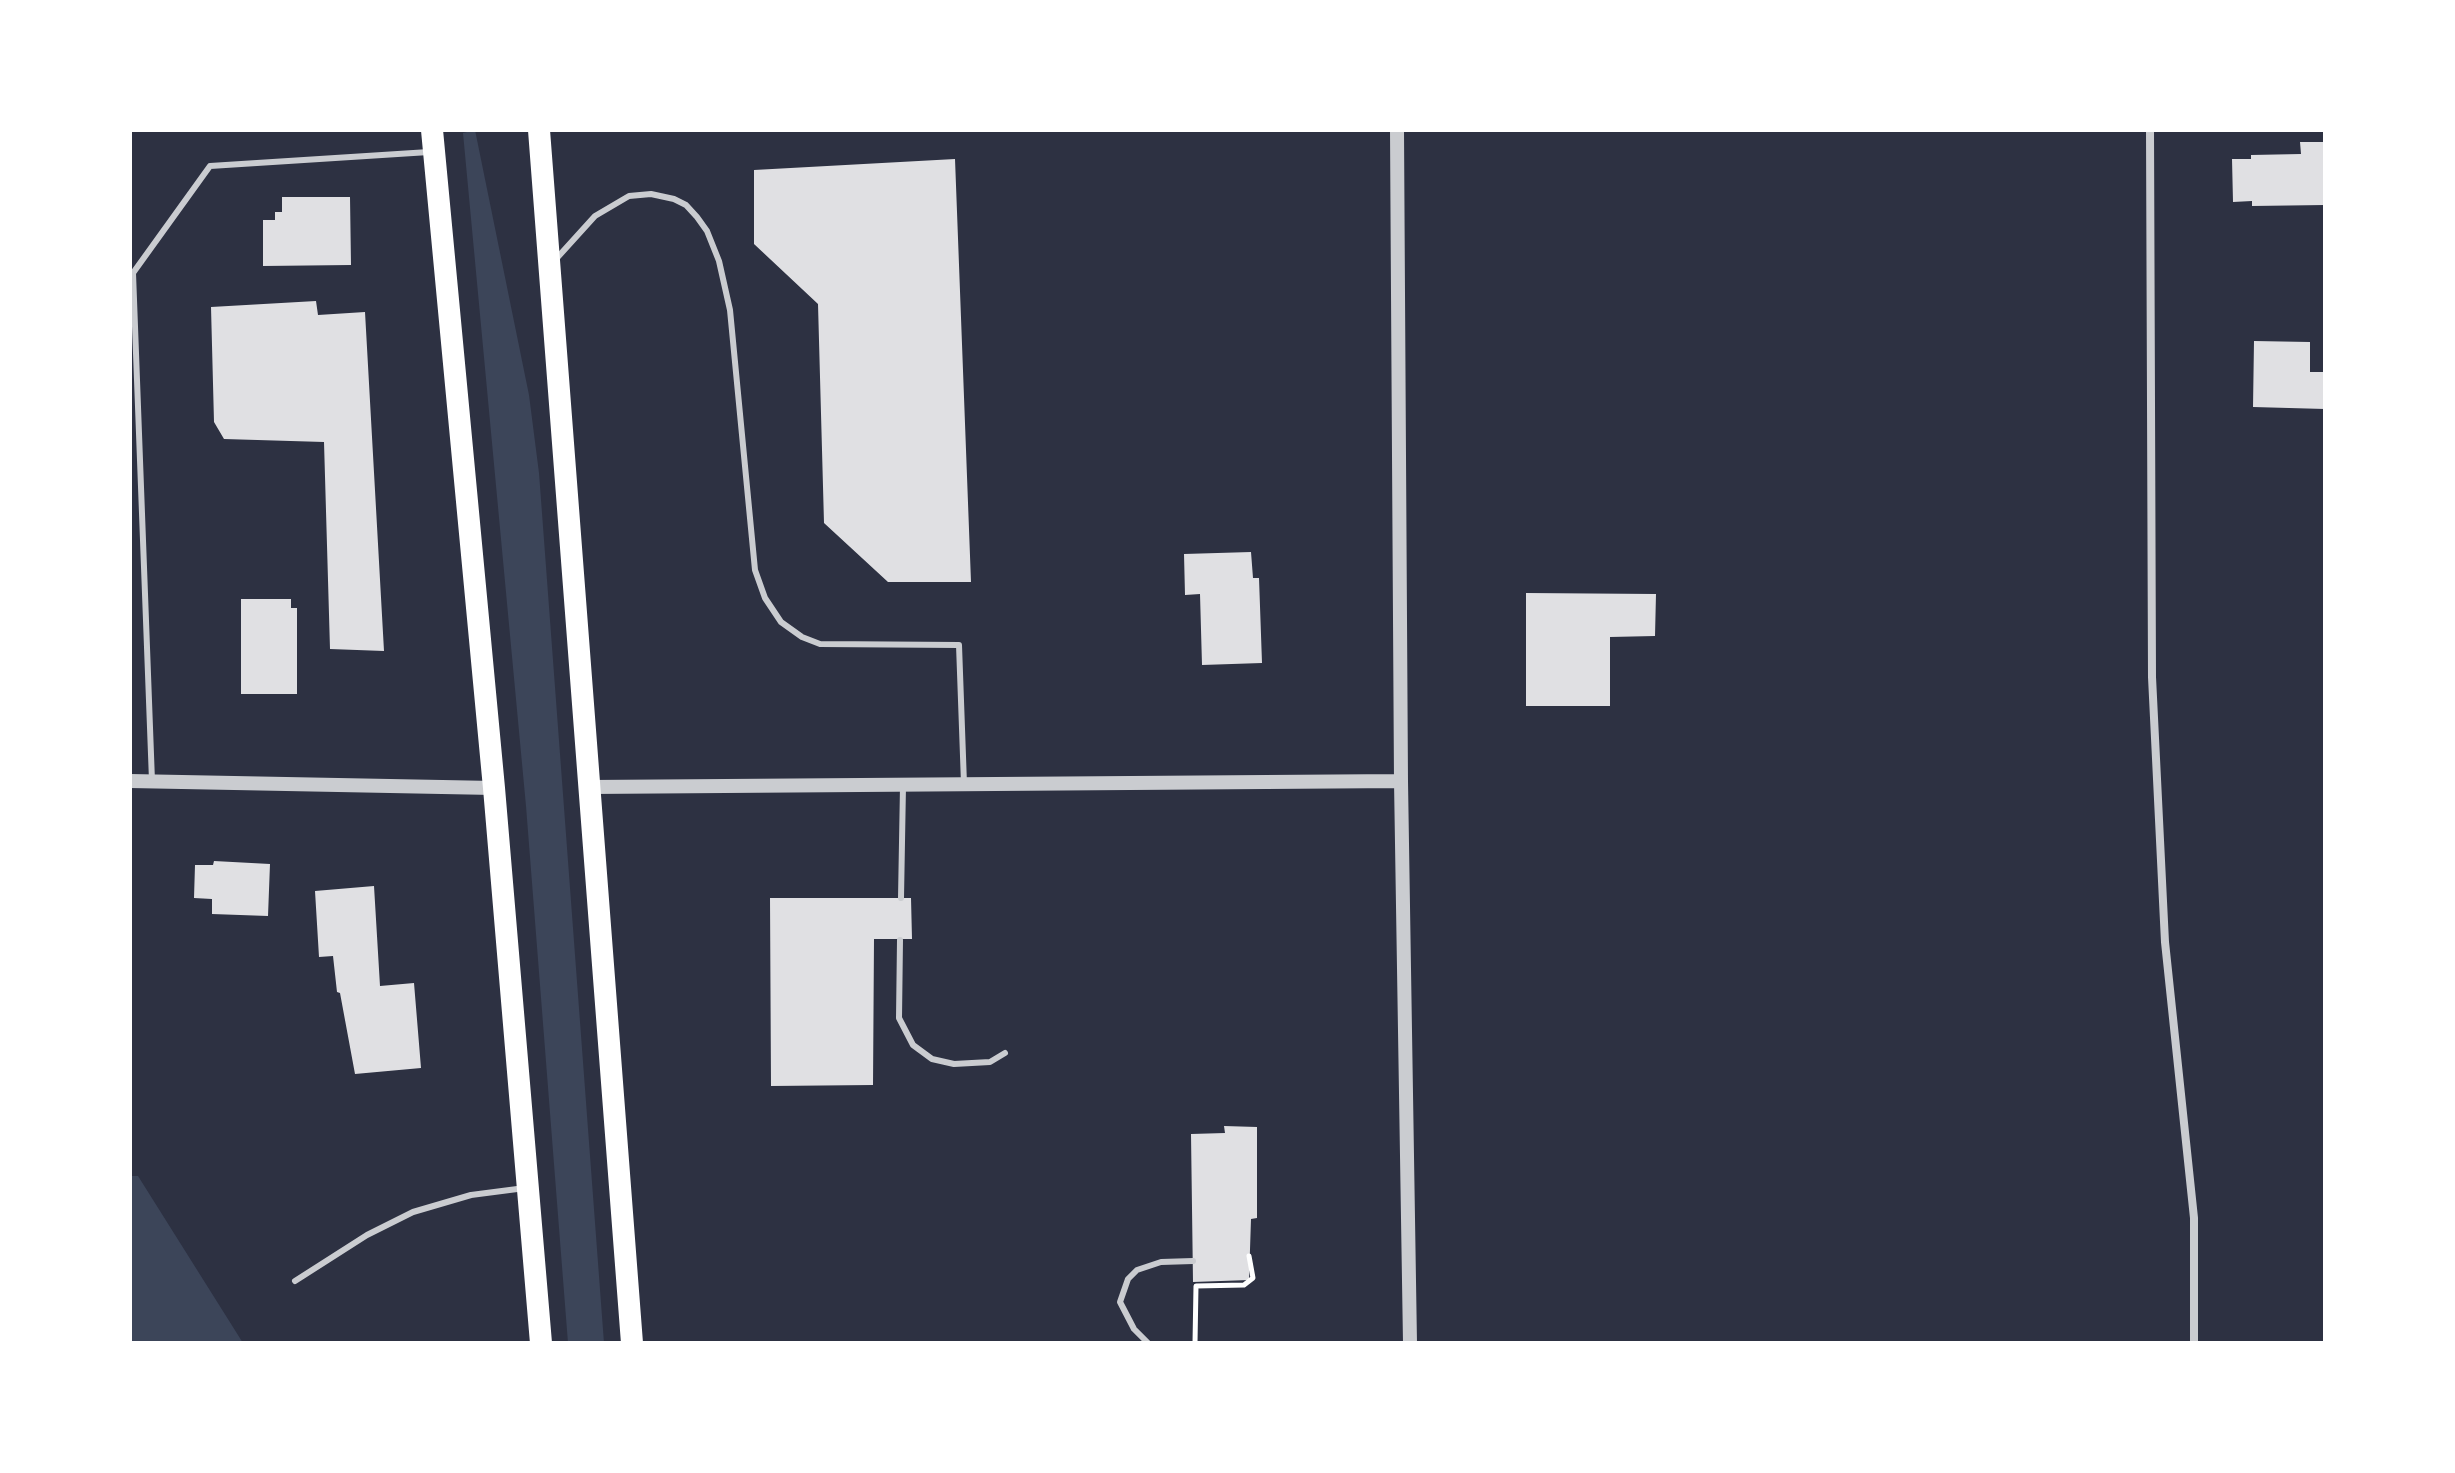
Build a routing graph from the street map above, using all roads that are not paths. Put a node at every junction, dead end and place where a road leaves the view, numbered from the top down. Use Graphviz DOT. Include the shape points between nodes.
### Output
graph roads {
  1 [pos="539,130"];
  2 [pos="1397,130"];
  3 [pos="2150,130"];
  4 [pos="433,141"];
  5 [pos="549,266"];
  6 [pos="130,781"];
  7 [pos="152,781"];
  8 [pos="1401,781"];
  9 [pos="964,784"];
  10 [pos="903,785"];
  11 [pos="590,787"];
  12 [pos="494,788"];
  13 [pos="901,898"];
  14 [pos="900,940"];
  15 [pos="1005,1053"];
  16 [pos="528,1187"];
  17 [pos="1193,1261"];
  18 [pos="295,1281"];
  19 [pos="541,1343"];
  20 [pos="632,1343"];
  21 [pos="1148,1343"];
  22 [pos="1410,1343"];
  23 [pos="2194,1343"];
  1 -- 5 [label="highway"];
  2 -- 8 [label="street"];
  3 -- 23 [label="street" via="2152,677 2165,942 2194,1218"];
  4 -- 7 [label="lane" via="210,166 133,273"];
  4 -- 12 [label="highway"];
  5 -- 9 [label="lane" via="607,206 629,196 663,196 686,205 707,231 730,310 755,570 765,598 781,622 820,644 959,645"];
  5 -- 11 [label="highway"];
  6 -- 7 [label="street"];
  7 -- 12 [label="street"];
  8 -- 9 [label="street"];
  8 -- 22 [label="street"];
  9 -- 10 [label="street"];
  10 -- 11 [label="street"];
  10 -- 13 [label="lane"];
  11 -- 20 [label="highway"];
  12 -- 16 [label="highway"];
  14 -- 15 [label="lane" via="899,1018 913,1045 932,1059 954,1064 990,1062"];
  16 -- 18 [label="lane" via="471,1195 413,1212"];
  16 -- 19 [label="highway"];
  17 -- 21 [label="lane" via="1161,1262 1128,1279 1120,1302"];
}
